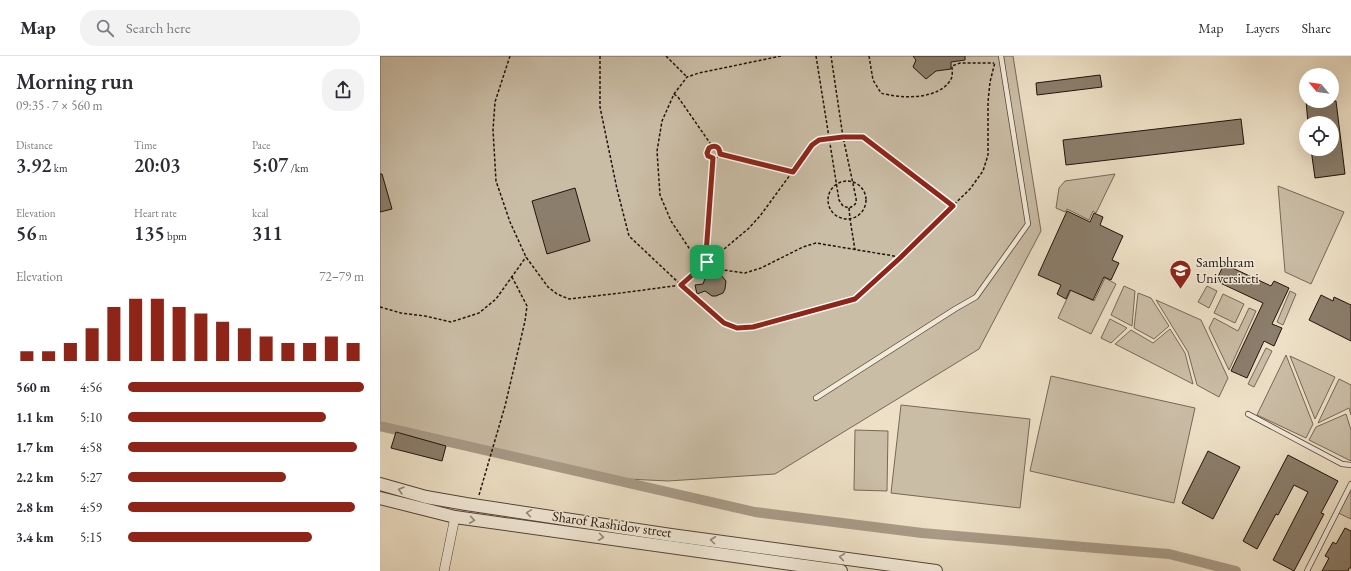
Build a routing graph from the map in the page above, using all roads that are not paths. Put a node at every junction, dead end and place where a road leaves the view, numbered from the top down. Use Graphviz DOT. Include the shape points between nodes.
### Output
graph roads {
  1 [pos="1001,56"];
  2 [pos="816,398"];
  3 [pos="1248,414"];
  4 [pos="1351,466"];
  5 [pos="380,484"];
  6 [pos="1351,484"];
  7 [pos="380,498"];
  8 [pos="458,502"];
  9 [pos="455,517"];
  10 [pos="444,571"];
  11 [pos="841,571"];
  12 [pos="936,571"];
  13 [pos="1308,571"];
  1 -- 2 [label="lane" via="1028,224 976,298"];
  3 -- 4 [label="lane" via="1342,464"];
  8 -- 5 [label="street, one-way" via="426,497"];
  6 -- 13 [label="lane"];
  7 -- 9 [label="street, Sharof Rashidov street"];
  8 -- 9 [label="street"];
  12 -- 8 [label="street, one-way" via="671,535"];
  9 -- 10 [label="street"];
  9 -- 11 [label="street, Sharof Rashidov street, one-way"];
}
